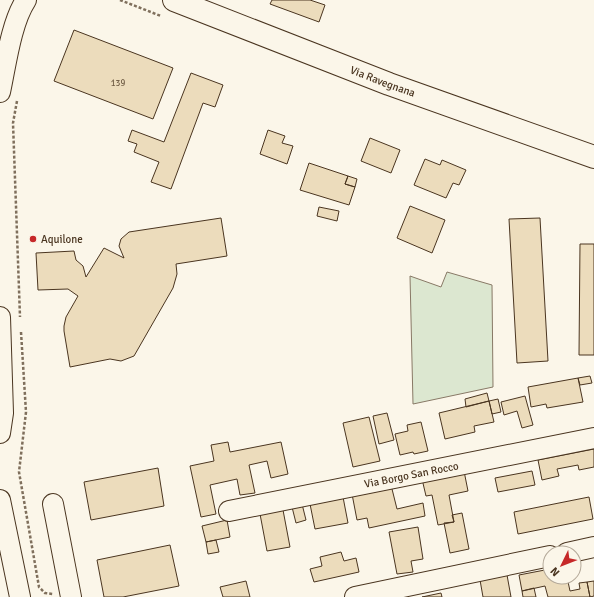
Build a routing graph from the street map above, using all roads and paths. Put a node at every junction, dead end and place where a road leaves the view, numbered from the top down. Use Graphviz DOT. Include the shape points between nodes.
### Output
graph roads {
  1 [pos="10,0"];
  2 [pos="26,0"];
  3 [pos="174,0"];
  4 [pos="9,49"];
  5 [pos="9,96"];
  6 [pos="594,157"];
  7 [pos="0,317"];
  8 [pos="21,324"];
  9 [pos="21,332"];
  10 [pos="0,433"];
  11 [pos="594,438"];
  12 [pos="0,500"];
  13 [pos="53,504"];
  14 [pos="229,511"];
  15 [pos="594,547"];
  16 [pos="582,550"];
  17 [pos="542,558"];
  18 [pos="20,597"];
  19 [pos="54,597"];
  20 [pos="71,597"];
  21 [pos="356,597"];
  1 -- 4 [label="street"];
  2 -- 4 [label="street" via="20,9"];
  3 -- 6 [label="main road, Via Ravegnana" via="389,84"];
  4 -- 5 [label="street"];
  5 -- 8 [label="path" via="13,123"];
  7 -- 10 [label="street" via="3,413"];
  9 -- 19 [label="path" via="26,412 19,472 39,587 45,593 54,594"];
  11 -- 14 [label="street, Via Borgo San Rocco"];
  12 -- 18 [label="street"];
  13 -- 20 [label="street"];
  15 -- 16 [label="street"];
  17 -- 21 [label="street"];
}
